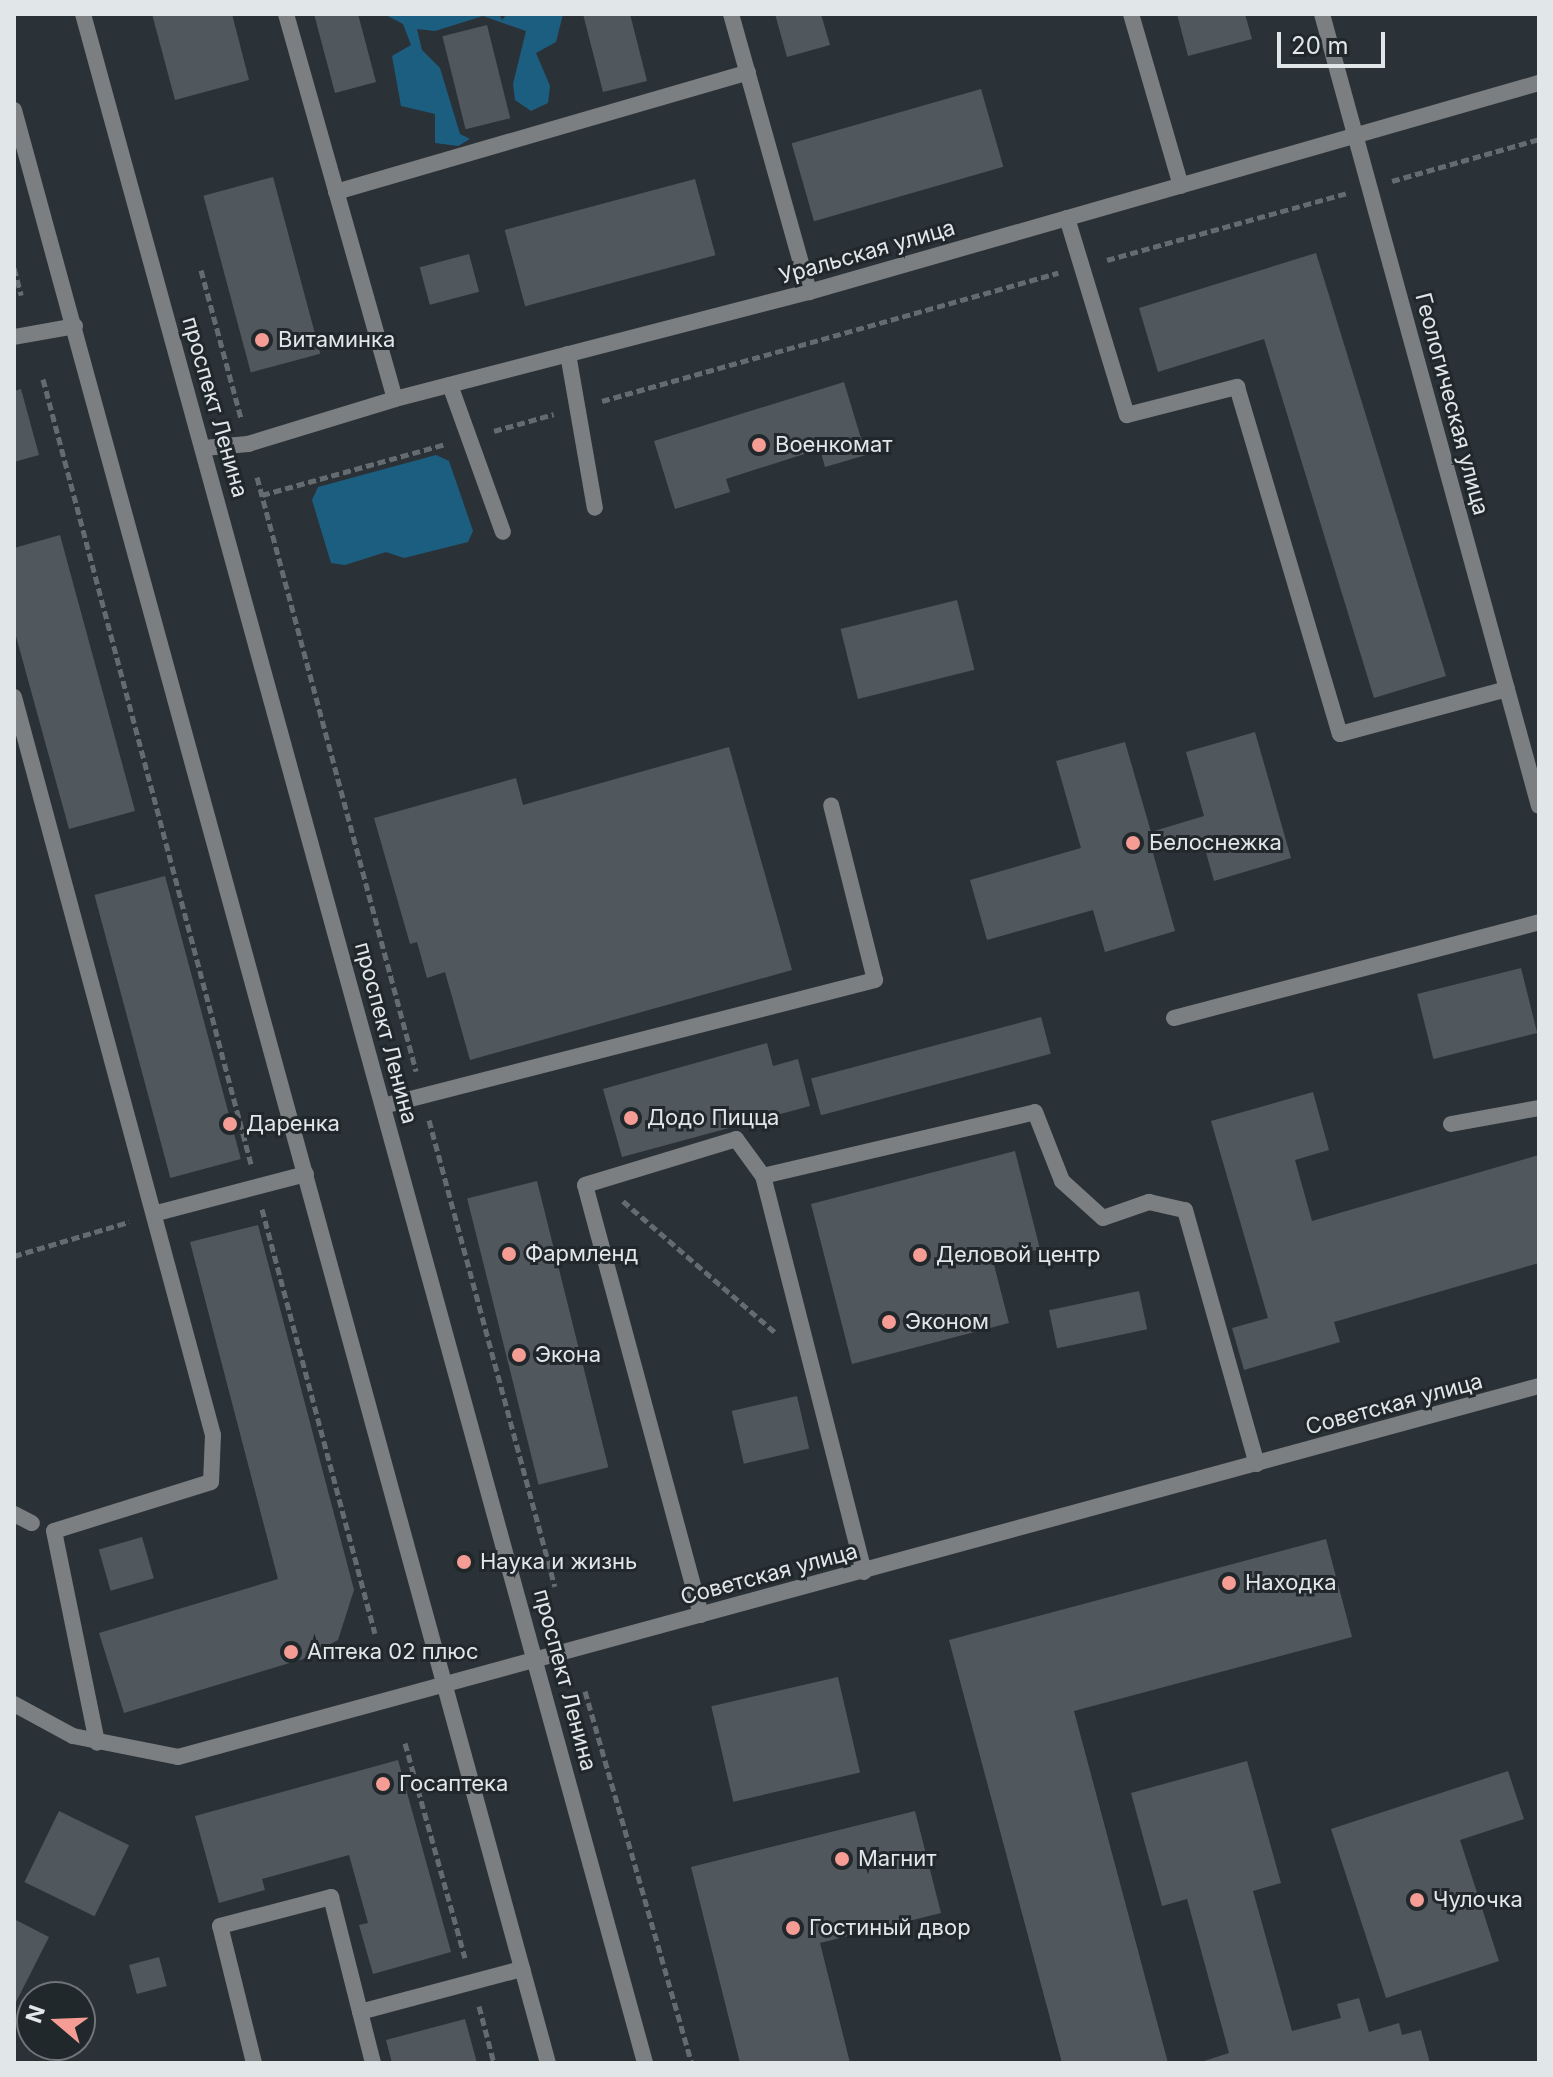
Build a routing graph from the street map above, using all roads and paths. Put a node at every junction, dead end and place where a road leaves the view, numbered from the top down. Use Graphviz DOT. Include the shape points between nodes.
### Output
graph roads {
  1 [pos="83,14"];
  2 [pos="286,14"];
  3 [pos="731,14"];
  4 [pos="1131,14"];
  5 [pos="1322,14"];
  6 [pos="748,72"];
  7 [pos="1539,83"];
  8 [pos="14,110"];
  9 [pos="1355,135"];
  10 [pos="1539,139"];
  11 [pos="1181,186"];
  12 [pos="1370,187"];
  13 [pos="336,192"];
  14 [pos="1067,218"];
  15 [pos="1081,267"];
  16 [pos="14,268"];
  17 [pos="201,270"];
  18 [pos="809,292"];
  19 [pos="21,295"];
  20 [pos="75,326"];
  21 [pos="14,337"];
  22 [pos="568,354"];
  23 [pos="43,379"];
  24 [pos="450,385"];
  25 [pos="395,399"];
  26 [pos="578,407"];
  27 [pos="241,418"];
  28 [pos="469,438"];
  29 [pos="204,448"];
  30 [pos="257,477"];
  31 [pos="262,495"];
  32 [pos="595,508"];
  33 [pos="503,532"];
  34 [pos="1507,689"];
  35 [pos="14,697"];
  36 [pos="831,805"];
  37 [pos="1539,806"];
  38 [pos="1539,922"];
  39 [pos="1174,1018"];
  40 [pos="422,1096"];
  41 [pos="383,1106"];
  42 [pos="1539,1108"];
  43 [pos="1451,1124"];
  44 [pos="306,1174"];
  45 [pos="763,1176"];
  46 [pos="600,1181"];
  47 [pos="256,1183"];
  48 [pos="157,1213"];
  49 [pos="14,1256"];
  50 [pos="810,1363"];
  51 [pos="1539,1386"];
  52 [pos="1257,1464"];
  53 [pos="14,1514"];
  54 [pos="32,1523"];
  55 [pos="864,1572"];
  56 [pos="555,1586"];
  57 [pos="701,1615"];
  58 [pos="375,1633"];
  59 [pos="539,1661"];
  60 [pos="445,1686"];
  61 [pos="585,1691"];
  62 [pos="14,1704"];
  63 [pos="97,1743"];
  64 [pos="405,1743"];
  65 [pos="522,1969"];
  66 [pos="472,1982"];
  67 [pos="360,2012"];
  68 [pos="254,2063"];
  69 [pos="373,2063"];
  70 [pos="494,2063"];
  71 [pos="548,2063"];
  72 [pos="645,2063"];
  73 [pos="692,2063"];
  1 -- 29 [label="street, проспект Ленина"];
  2 -- 13 [label="street"];
  3 -- 6 [label="street"];
  4 -- 11 [label="street"];
  5 -- 9 [label="street, Геологическая улица"];
  6 -- 13 [label="street"];
  6 -- 18 [label="street"];
  7 -- 9 [label="street, Уральская улица"];
  8 -- 20 [label="street"];
  9 -- 11 [label="street, Уральская улица"];
  9 -- 12 [label="street, Геологическая улица"];
  10 -- 12 [label="path"];
  11 -- 14 [label="street, Уральская улица"];
  12 -- 15 [label="path"];
  12 -- 34 [label="street, Геологическая улица"];
  13 -- 25 [label="street"];
  14 -- 15 [label="street"];
  14 -- 18 [label="street, Уральская улица"];
  15 -- 26 [label="path"];
  15 -- 34 [label="street" via="1127,415 1237,387 1340,734"];
  16 -- 19 [label="path"];
  17 -- 27 [label="path"];
  18 -- 22 [label="street, Уральская улица"];
  20 -- 21 [label="street"];
  20 -- 44 [label="street"];
  22 -- 24 [label="street, Уральская улица"];
  22 -- 26 [label="street"];
  23 -- 47 [label="path"];
  24 -- 25 [label="street, Уральская улица"];
  24 -- 28 [label="street"];
  25 -- 29 [label="street, Уральская улица" via="248,444"];
  26 -- 28 [label="path"];
  26 -- 32 [label="street"];
  28 -- 31 [label="path"];
  28 -- 33 [label="street"];
  29 -- 41 [label="street, проспект Ленина"];
  30 -- 31 [label="path"];
  31 -- 40 [label="path"];
  34 -- 37 [label="street, Геологическая улица"];
  35 -- 48 [label="street"];
  36 -- 40 [label="street" via="875,980"];
  38 -- 39 [label="street"];
  40 -- 41 [label="street"];
  40 -- 56 [label="path"];
  41 -- 59 [label="street, проспект Ленина"];
  42 -- 43 [label="street"];
  44 -- 47 [label="street"];
  44 -- 60 [label="street"];
  45 -- 46 [label="street" via="736,1139"];
  45 -- 50 [label="street"];
  45 -- 52 [label="street" via="1035,1112 1062,1181 1103,1218 1149,1202 1185,1210"];
  46 -- 50 [label="path"];
  46 -- 57 [label="street" via="585,1185"];
  47 -- 48 [label="street"];
  47 -- 58 [label="path"];
  48 -- 49 [label="path"];
  48 -- 63 [label="street" via="213,1435 211,1482 54,1531"];
  50 -- 55 [label="street"];
  51 -- 52 [label="street, Советская улица"];
  52 -- 55 [label="street, Советская улица"];
  53 -- 54 [label="street"];
  55 -- 57 [label="street, Советская улица"];
  57 -- 59 [label="street, Советская улица"];
  59 -- 60 [label="street, Советская улица"];
  59 -- 72 [label="street, проспект Ленина"];
  60 -- 63 [label="street, Советская улица" via="178,1757"];
  60 -- 65 [label="street"];
  61 -- 73 [label="path"];
  62 -- 63 [label="street, Советская улица"];
  64 -- 66 [label="path"];
  65 -- 66 [label="street"];
  65 -- 71 [label="street"];
  66 -- 67 [label="street"];
  66 -- 70 [label="path"];
  67 -- 68 [label="street" via="331,1897 220,1926"];
  67 -- 69 [label="street"];
}
